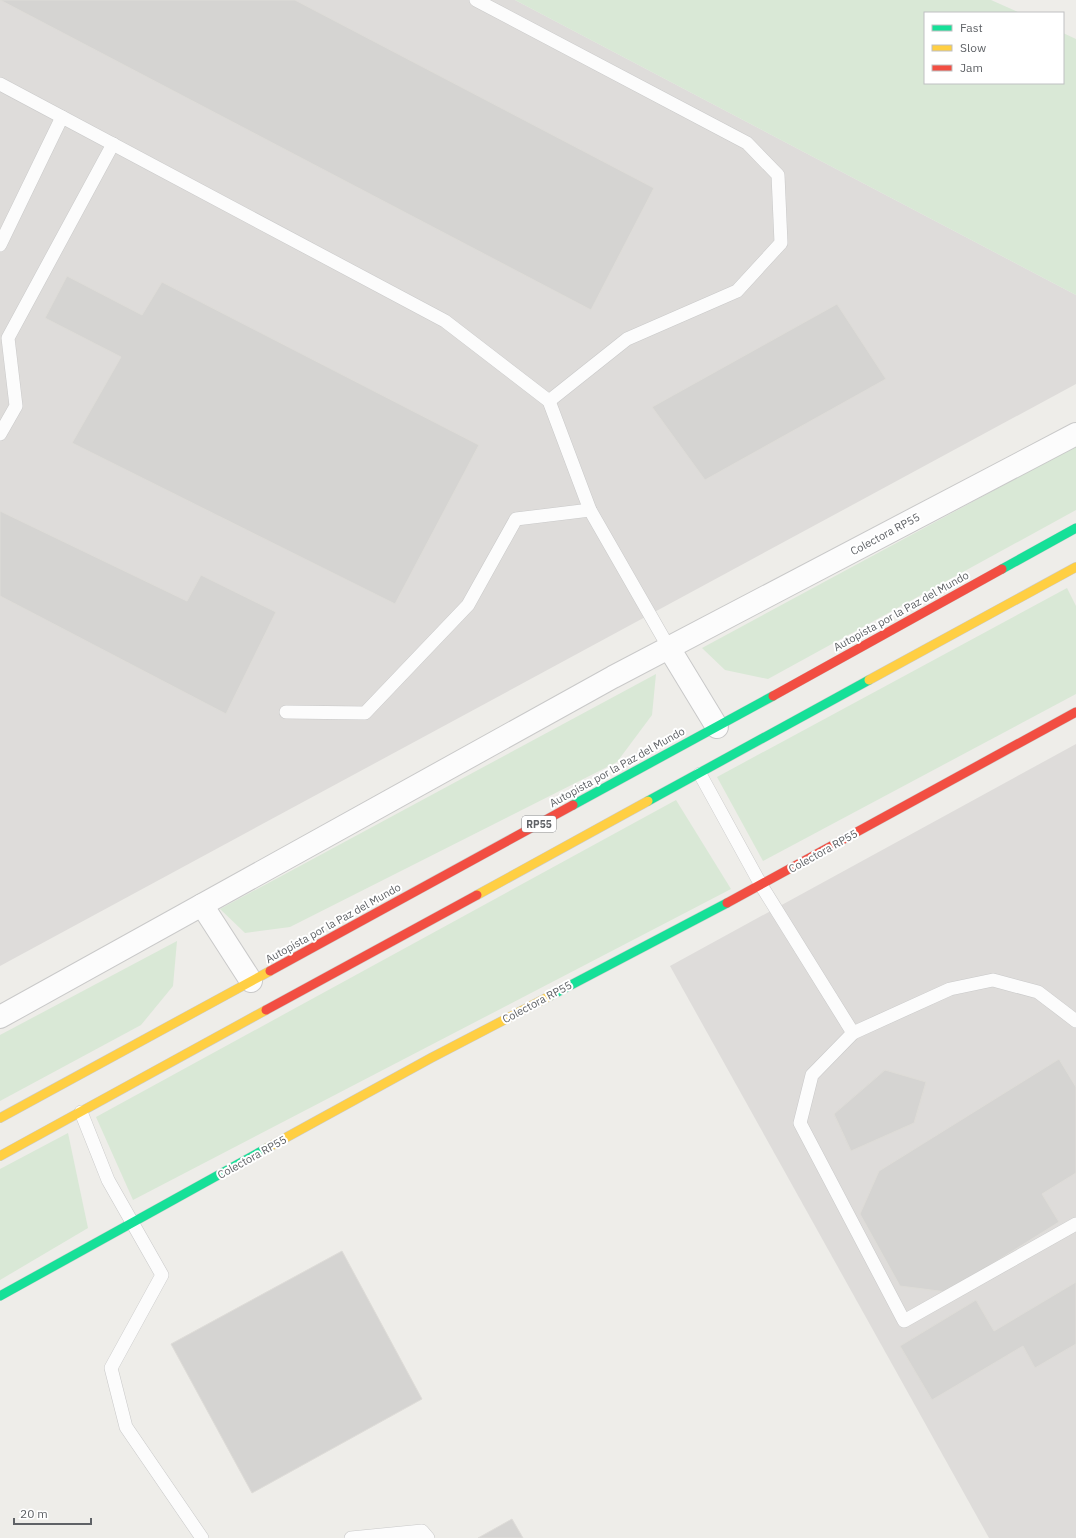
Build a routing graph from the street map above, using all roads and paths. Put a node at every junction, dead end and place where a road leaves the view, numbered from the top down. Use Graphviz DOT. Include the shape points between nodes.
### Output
graph roads {
  1 [pos="476,0"];
  2 [pos="0,84"];
  3 [pos="62,117"];
  4 [pos="113,144"];
  5 [pos="0,245"];
  6 [pos="549,401"];
  7 [pos="0,434"];
  8 [pos="1076,434"];
  9 [pos="590,510"];
  10 [pos="1076,528"];
  11 [pos="1076,567"];
  12 [pos="669,648"];
  13 [pos="286,712"];
  14 [pos="1076,712"];
  15 [pos="717,727"];
  16 [pos="700,774"];
  17 [pos="761,885"];
  18 [pos="202,905"];
  19 [pos="251,981"];
  20 [pos="0,1017"];
  21 [pos="1076,1021"];
  22 [pos="853,1033"];
  23 [pos="81,1112"];
  24 [pos="0,1118"];
  25 [pos="0,1156"];
  26 [pos="132,1223"];
  27 [pos="1076,1224"];
  28 [pos="0,1296"];
  29 [pos="202,1538"];
  30 [pos="351,1538"];
  31 [pos="428,1538"];
  1 -- 6 [label="lane" via="747,143 778,175 781,243 738,290 627,339"];
  2 -- 3 [label="lane"];
  3 -- 4 [label="lane"];
  3 -- 5 [label="lane"];
  4 -- 6 [label="lane" via="445,321"];
  4 -- 7 [label="lane" via="8,338 16,406"];
  6 -- 9 [label="lane"];
  8 -- 12 [label="street, Colectora RP55"];
  9 -- 12 [label="lane"];
  9 -- 13 [label="lane" via="516,519 468,605 365,713"];
  10 -- 15 [label="main road, Autopista por la Paz del Mundo / RP55"];
  11 -- 16 [label="main road"];
  12 -- 15 [label="street"];
  12 -- 18 [label="street, Colectora RP55" via="606,680"];
  14 -- 17 [label="main road, Colectora RP55"];
  15 -- 19 [label="main road, Autopista por la Paz del Mundo / RP55"];
  16 -- 17 [label="lane"];
  16 -- 23 [label="main road"];
  17 -- 22 [label="lane"];
  17 -- 26 [label="main road, Colectora RP55" via="431,1058"];
  18 -- 19 [label="street"];
  18 -- 20 [label="street, Colectora RP55"];
  19 -- 24 [label="main road, Autopista por la Paz del Mundo / RP55"];
  21 -- 22 [label="lane" via="1038,992 993,980 950,989"];
  22 -- 27 [label="lane" via="812,1075 800,1123 904,1321"];
  23 -- 25 [label="main road"];
  23 -- 26 [label="lane" via="108,1180"];
  26 -- 28 [label="main road, Colectora RP55"];
  26 -- 29 [label="lane" via="162,1275 110,1368 126,1427"];
  30 -- 31 [label="lane" via="422,1531"];
}
